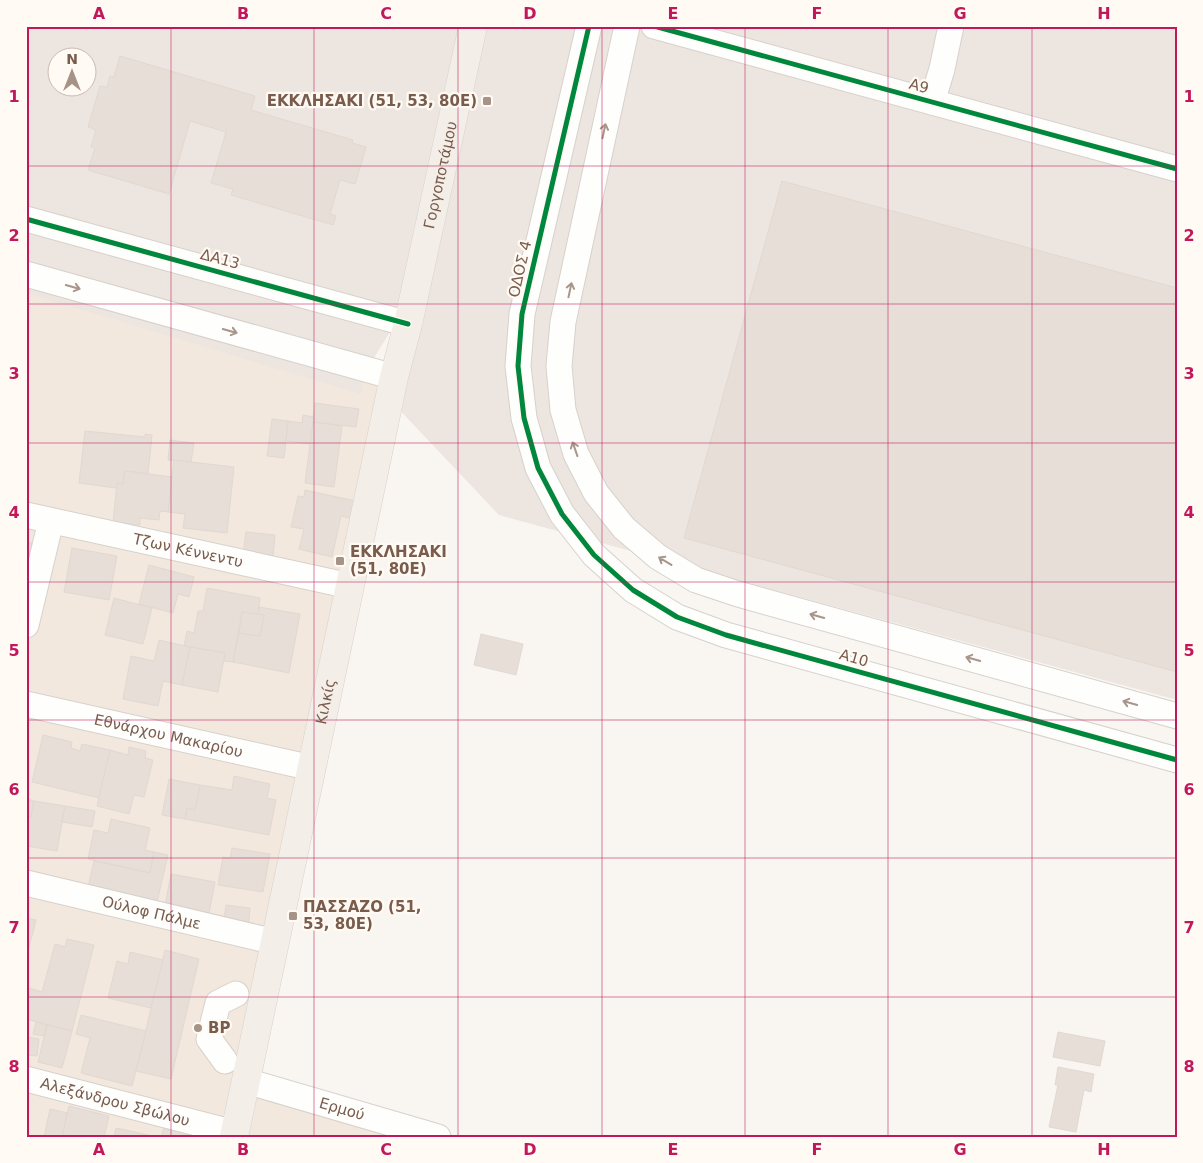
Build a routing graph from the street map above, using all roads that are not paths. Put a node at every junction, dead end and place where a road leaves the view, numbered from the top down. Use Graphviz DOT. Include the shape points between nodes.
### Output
graph roads {
  1 [pos="473,26"];
  2 [pos="588,26"];
  3 [pos="627,26"];
  4 [pos="654,26"];
  5 [pos="952,26"];
  6 [pos="932,102"];
  7 [pos="1177,169"];
  8 [pos="26,219"];
  9 [pos="26,274"];
  10 [pos="408,324"];
  11 [pos="394,378"];
  12 [pos="562,514"];
  13 [pos="26,515"];
  14 [pos="51,521"];
  15 [pos="350,586"];
  16 [pos="26,625"];
  17 [pos="26,704"];
  18 [pos="1177,716"];
  19 [pos="1177,760"];
  20 [pos="312,768"];
  21 [pos="26,883"];
  22 [pos="275,942"];
  23 [pos="236,994"];
  24 [pos="224,1061"];
  25 [pos="26,1079"];
  26 [pos="246,1081"];
  27 [pos="235,1135"];
  28 [pos="438,1137"];
  1 -- 10 [label="main road, Γοργοποτάμου"];
  2 -- 12 [label="street, ΟΔΟΣ 4" via="522,314 518,366 524,418 538,468"];
  18 -- 3 [label="street, Α10, one-way" via="696,580 637,540 596,493 576,454 565,419 558,366 563,322"];
  4 -- 6 [label="street, Α9"];
  5 -- 6 [label="street"];
  6 -- 7 [label="street, Α9"];
  8 -- 10 [label="street, ΔΑ13"];
  9 -- 11 [label="street, one-way"];
  10 -- 11 [label="main road, Κιλκίς"];
  11 -- 15 [label="main road, Κιλκίς"];
  12 -- 19 [label="street, Α10" via="594,555 613,573 633,590 678,617 726,636"];
  13 -- 14 [label="street, Τζων Κέννεντυ"];
  14 -- 15 [label="street, Τζων Κέννεντυ"];
  14 -- 16 [label="street"];
  15 -- 20 [label="main road, Κιλκίς"];
  17 -- 20 [label="street, Εθνάρχου Μακαρίου"];
  20 -- 22 [label="main road, Κιλκίς"];
  21 -- 22 [label="street, Ούλοφ Πάλμε"];
  22 -- 26 [label="main road, Κιλκίς"];
  23 -- 24 [label="street" via="218,1003 210,1039"];
  25 -- 27 [label="street, Αλεξάνδρου Σβώλου"];
  26 -- 27 [label="main road"];
  26 -- 28 [label="street, Ερμού"];
}
